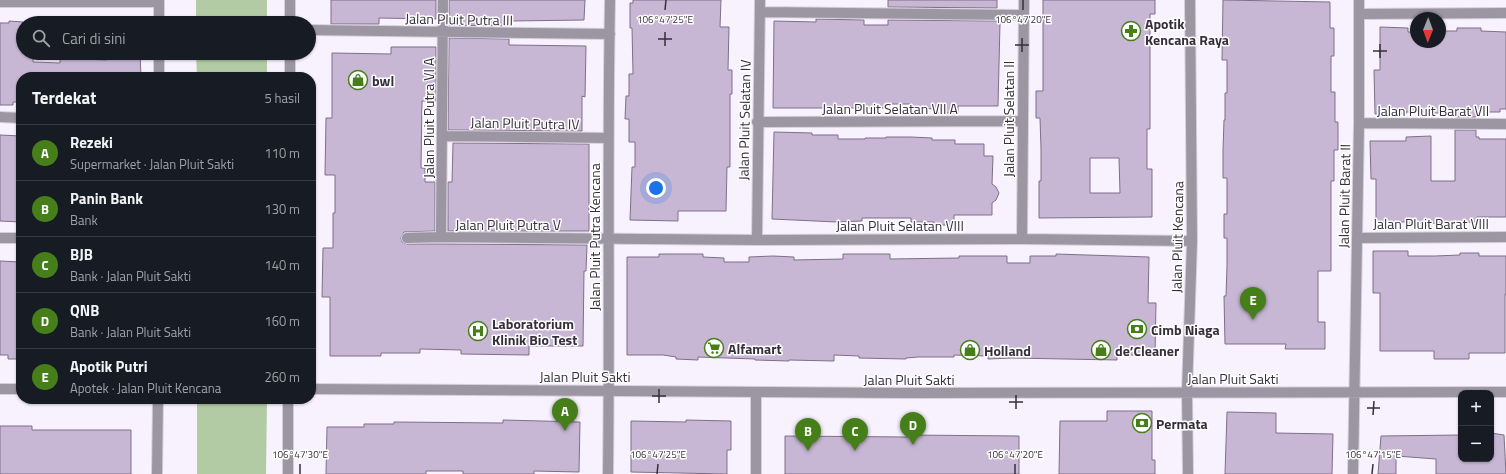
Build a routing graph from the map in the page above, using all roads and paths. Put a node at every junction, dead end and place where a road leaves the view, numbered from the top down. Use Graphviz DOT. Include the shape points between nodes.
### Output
graph roads {
  1 [pos="290,0"];
  2 [pos="443,0"];
  3 [pos="610,0"];
  4 [pos="760,0"];
  5 [pos="1024,0"];
  6 [pos="1190,0"];
  7 [pos="1359,0"];
  8 [pos="46,1"];
  9 [pos="159,1"];
  10 [pos="0,2"];
  11 [pos="760,12"];
  12 [pos="1359,14"];
  13 [pos="1506,14"];
  14 [pos="1023,15"];
  15 [pos="159,16"];
  16 [pos="290,16"];
  17 [pos="316,30"];
  18 [pos="442,32"];
  19 [pos="610,34"];
  20 [pos="159,60"];
  21 [pos="290,60"];
  22 [pos="159,72"];
  23 [pos="290,72"];
  24 [pos="0,118"];
  25 [pos="16,118"];
  26 [pos="1022,121"];
  27 [pos="757,122"];
  28 [pos="1359,123"];
  29 [pos="1506,124"];
  30 [pos="442,136"];
  31 [pos="608,138"];
  32 [pos="441,237"];
  33 [pos="1506,237"];
  34 [pos="0,238"];
  35 [pos="16,238"];
  36 [pos="407,238"];
  37 [pos="608,238"];
  38 [pos="1357,238"];
  39 [pos="1022,239"];
  40 [pos="757,240"];
  41 [pos="1192,241"];
  42 [pos="0,389"];
  43 [pos="16,389"];
  44 [pos="316,389"];
  45 [pos="609,390"];
  46 [pos="756,392"];
  47 [pos="1187,392"];
  48 [pos="1506,392"];
  49 [pos="1355,393"];
  50 [pos="158,404"];
  51 [pos="288,404"];
  52 [pos="158,474"];
  53 [pos="288,474"];
  54 [pos="608,474"];
  55 [pos="756,474"];
  56 [pos="1188,474"];
  57 [pos="1352,474"];
  1 -- 16 [label="street"];
  2 -- 18 [label="street, Jalan Pluit Putra VI A"];
  3 -- 19 [label="street, Jalan Pluit Putra Kencana"];
  4 -- 11 [label="street, Jalan Pluit Selatan IV"];
  5 -- 14 [label="street, Jalan Pluit Selatan II"];
  6 -- 41 [label="street, Jalan Pluit Kencana"];
  7 -- 12 [label="street, Jalan Pluit Barat II"];
  8 -- 9 [label="street"];
  8 -- 10 [label="street"];
  9 -- 15 [label="street"];
  11 -- 14 [label="street"];
  11 -- 27 [label="street, Jalan Pluit Selatan IV"];
  12 -- 13 [label="street"];
  12 -- 28 [label="street, Jalan Pluit Barat II"];
  14 -- 26 [label="street, Jalan Pluit Selatan II"];
  17 -- 18 [label="street, Jalan Pluit Putra III"];
  18 -- 19 [label="street, Jalan Pluit Putra III"];
  18 -- 30 [label="street, Jalan Pluit Putra VI A"];
  19 -- 31 [label="street, Jalan Pluit Putra Kencana"];
  20 -- 22 [label="street"];
  21 -- 23 [label="street"];
  24 -- 25 [label="street"];
  26 -- 27 [label="street, Jalan Pluit Selatan VII A"];
  26 -- 39 [label="street, Jalan Pluit Selatan II"];
  27 -- 40 [label="street, Jalan Pluit Selatan IV"];
  28 -- 29 [label="street, Jalan Pluit Barat VII"];
  28 -- 38 [label="street, Jalan Pluit Barat II"];
  30 -- 31 [label="street, Jalan Pluit Putra IV"];
  30 -- 32 [label="street, Jalan Pluit Putra VI A"];
  31 -- 37 [label="street, Jalan Pluit Putra Kencana"];
  32 -- 36 [label="street, Jalan Pluit Putra V"];
  32 -- 37 [label="street, Jalan Pluit Putra V"];
  33 -- 38 [label="street, Jalan Pluit Barat VIII"];
  34 -- 35 [label="street"];
  37 -- 40 [label="street, Jalan Pluit Selatan VIII"];
  37 -- 45 [label="street, Jalan Pluit Putra Kencana"];
  38 -- 49 [label="street, Jalan Pluit Barat II"];
  39 -- 40 [label="street, Jalan Pluit Selatan VIII"];
  39 -- 41 [label="street, Jalan Pluit Selatan VIII"];
  41 -- 47 [label="street, Jalan Pluit Kencana"];
  42 -- 43 [label="street"];
  44 -- 45 [label="street, Jalan Pluit Sakti"];
  45 -- 46 [label="street, Jalan Pluit Sakti"];
  45 -- 54 [label="street, Jalan Pluit Putra Kencana"];
  46 -- 47 [label="street, Jalan Pluit Sakti"];
  46 -- 55 [label="street"];
  47 -- 49 [label="street, Jalan Pluit Sakti"];
  47 -- 56 [label="street, Jalan Pluit Kencana"];
  48 -- 49 [label="street, Jalan Pluit Sakti"];
  49 -- 57 [label="street, Jalan Pluit Barat II"];
  50 -- 52 [label="street"];
  51 -- 53 [label="street"];
}
